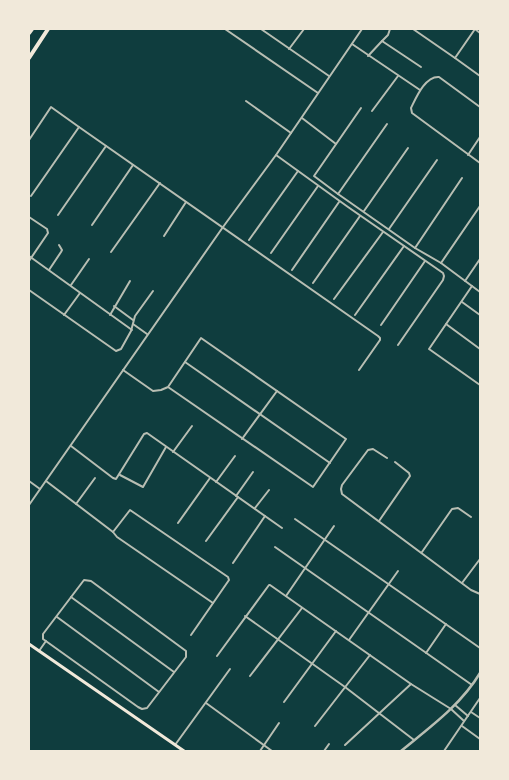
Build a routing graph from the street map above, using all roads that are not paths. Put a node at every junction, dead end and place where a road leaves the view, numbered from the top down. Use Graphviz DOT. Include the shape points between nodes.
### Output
graph roads {
  1 [pos="32,29"];
  2 [pos="48,29"];
  3 [pos="226,29"];
  4 [pos="261,29"];
  5 [pos="272,29"];
  6 [pos="304,29"];
  7 [pos="362,29"];
  8 [pos="390,29"];
  9 [pos="413,29"];
  10 [pos="475,29"];
  11 [pos="29,33"];
  12 [pos="268,34"];
  13 [pos="480,34"];
  14 [pos="382,41"];
  15 [pos="352,44"];
  16 [pos="289,49"];
  17 [pos="368,56"];
  18 [pos="29,58"];
  19 [pos="455,58"];
  20 [pos="422,67"];
  21 [pos="329,76"];
  22 [pos="398,76"];
  23 [pos="480,76"];
  24 [pos="420,90"];
  25 [pos="318,92"];
  26 [pos="246,101"];
  27 [pos="480,107"];
  28 [pos="360,108"];
  29 [pos="372,111"];
  30 [pos="301,118"];
  31 [pos="387,124"];
  32 [pos="79,127"];
  33 [pos="291,133"];
  34 [pos="480,137"];
  35 [pos="29,140"];
  36 [pos="336,144"];
  37 [pos="106,146"];
  38 [pos="408,148"];
  39 [pos="276,155"];
  40 [pos="468,155"];
  41 [pos="437,160"];
  42 [pos="480,163"];
  43 [pos="133,164"];
  44 [pos="298,171"];
  45 [pos="462,178"];
  46 [pos="160,183"];
  47 [pos="318,186"];
  48 [pos="338,194"];
  49 [pos="31,196"];
  50 [pos="339,201"];
  51 [pos="186,202"];
  52 [pos="480,206"];
  53 [pos="364,211"];
  54 [pos="58,215"];
  55 [pos="360,216"];
  56 [pos="29,217"];
  57 [pos="92,225"];
  58 [pos="223,228"];
  59 [pos="389,229"];
  60 [pos="383,231"];
  61 [pos="164,236"];
  62 [pos="249,240"];
  63 [pos="59,245"];
  64 [pos="404,246"];
  65 [pos="415,248"];
  66 [pos="111,252"];
  67 [pos="271,253"];
  68 [pos="30,257"];
  69 [pos="89,259"];
  70 [pos="480,259"];
  71 [pos="29,260"];
  72 [pos="425,260"];
  73 [pos="441,264"];
  74 [pos="49,270"];
  75 [pos="292,270"];
  76 [pos="130,281"];
  77 [pos="465,281"];
  78 [pos="313,284"];
  79 [pos="71,285"];
  80 [pos="472,286"];
  81 [pos="29,290"];
  82 [pos="153,291"];
  83 [pos="480,292"];
  84 [pos="80,293"];
  85 [pos="334,299"];
  86 [pos="461,302"];
  87 [pos="114,306"];
  88 [pos="64,315"];
  89 [pos="110,315"];
  90 [pos="355,315"];
  91 [pos="480,315"];
  92 [pos="134,320"];
  93 [pos="132,324"];
  94 [pos="446,324"];
  95 [pos="381,325"];
  96 [pos="132,330"];
  97 [pos="148,334"];
  98 [pos="398,346"];
  99 [pos="480,349"];
  100 [pos="185,362"];
  101 [pos="123,370"];
  102 [pos="359,370"];
  103 [pos="480,385"];
  104 [pos="168,387"];
  105 [pos="277,391"];
  106 [pos="260,415"];
  107 [pos="192,426"];
  108 [pos="242,439"];
  109 [pos="70,445"];
  110 [pos="166,447"];
  111 [pos="173,452"];
  112 [pos="235,456"];
  113 [pos="387,458"];
  114 [pos="395,462"];
  115 [pos="330,463"];
  116 [pos="253,472"];
  117 [pos="120,475"];
  118 [pos="95,478"];
  119 [pos="210,478"];
  120 [pos="29,481"];
  121 [pos="46,481"];
  122 [pos="216,482"];
  123 [pos="40,489"];
  124 [pos="269,490"];
  125 [pos="237,497"];
  126 [pos="29,505"];
  127 [pos="76,505"];
  128 [pos="255,509"];
  129 [pos="264,516"];
  130 [pos="471,517"];
  131 [pos="295,519"];
  132 [pos="379,521"];
  133 [pos="178,522"];
  134 [pos="334,526"];
  135 [pos="282,528"];
  136 [pos="113,532"];
  137 [pos="324,540"];
  138 [pos="206,541"];
  139 [pos="275,547"];
  140 [pos="422,552"];
  141 [pos="480,559"];
  142 [pos="233,563"];
  143 [pos="305,568"];
  144 [pos="398,571"];
  145 [pos="462,583"];
  146 [pos="388,584"];
  147 [pos="480,594"];
  148 [pos="286,596"];
  149 [pos="71,597"];
  150 [pos="213,603"];
  151 [pos="302,608"];
  152 [pos="369,612"];
  153 [pos="245,616"];
  154 [pos="57,617"];
  155 [pos="446,624"];
  156 [pos="336,631"];
  157 [pos="191,635"];
  158 [pos="278,639"];
  159 [pos="349,640"];
  160 [pos="46,641"];
  161 [pos="29,644"];
  162 [pos="480,648"];
  163 [pos="39,650"];
  164 [pos="426,652"];
  165 [pos="370,655"];
  166 [pos="217,656"];
  167 [pos="312,663"];
  168 [pos="230,669"];
  169 [pos="174,672"];
  170 [pos="480,673"];
  171 [pos="250,676"];
  172 [pos="411,684"];
  173 [pos="473,686"];
  174 [pos="345,687"];
  175 [pos="159,692"];
  176 [pos="480,698"];
  177 [pos="284,702"];
  178 [pos="206,703"];
  179 [pos="454,705"];
  180 [pos="451,709"];
  181 [pos="379,712"];
  182 [pos="471,712"];
  183 [pos="468,716"];
  184 [pos="480,718"];
  185 [pos="464,721"];
  186 [pos="279,723"];
  187 [pos="461,725"];
  188 [pos="315,726"];
  189 [pos="480,739"];
  190 [pos="414,740"];
  191 [pos="174,744"];
  192 [pos="329,744"];
  193 [pos="345,745"];
  194 [pos="264,746"];
  195 [pos="184,751"];
  196 [pos="260,751"];
  197 [pos="272,751"];
  198 [pos="324,751"];
  199 [pos="401,751"];
  200 [pos="444,751"];
  1 -- 11 [label="highway"];
  2 -- 18 [label="highway"];
  3 -- 25 [label="street"];
  4 -- 12 [label="street"];
  5 -- 12 [label="street"];
  6 -- 16 [label="street"];
  7 -- 15 [label="street"];
  8 -- 14 [label="street"];
  9 -- 19 [label="street"];
  10 -- 13 [label="street"];
  10 -- 19 [label="street"];
  12 -- 16 [label="street"];
  14 -- 17 [label="street"];
  14 -- 20 [label="street"];
  15 -- 17 [label="street"];
  15 -- 21 [label="street"];
  16 -- 21 [label="street"];
  17 -- 22 [label="street"];
  19 -- 23 [label="street"];
  21 -- 25 [label="street"];
  22 -- 24 [label="street"];
  22 -- 29 [label="street"];
  24 -- 27 [label="street" via="432,78 439,77"];
  24 -- 40 [label="street" via="411,108 412,113"];
  25 -- 30 [label="street"];
  26 -- 33 [label="street"];
  28 -- 36 [label="street"];
  30 -- 33 [label="street"];
  30 -- 36 [label="street"];
  31 -- 48 [label="street"];
  32 -- 35 [label="street" via="51,107"];
  32 -- 37 [label="street"];
  32 -- 49 [label="street"];
  33 -- 39 [label="street"];
  34 -- 40 [label="street"];
  36 -- 48 [label="street" via="314,176"];
  37 -- 43 [label="street"];
  37 -- 54 [label="street"];
  38 -- 53 [label="street"];
  39 -- 44 [label="street"];
  39 -- 58 [label="street"];
  40 -- 42 [label="street"];
  41 -- 59 [label="street"];
  43 -- 46 [label="street"];
  43 -- 57 [label="street"];
  44 -- 47 [label="street"];
  44 -- 62 [label="street"];
  45 -- 65 [label="street"];
  46 -- 51 [label="street"];
  46 -- 66 [label="street"];
  47 -- 50 [label="street"];
  47 -- 67 [label="street"];
  48 -- 53 [label="street"];
  50 -- 55 [label="street"];
  50 -- 75 [label="street"];
  51 -- 58 [label="street"];
  51 -- 61 [label="street"];
  52 -- 73 [label="street"];
  53 -- 59 [label="street"];
  55 -- 60 [label="street"];
  55 -- 78 [label="street"];
  56 -- 68 [label="street" via="48,233"];
  58 -- 97 [label="street"];
  58 -- 102 [label="street" via="380,338"];
  59 -- 65 [label="street"];
  60 -- 64 [label="street"];
  60 -- 85 [label="street"];
  63 -- 74 [label="street" via="62,250"];
  64 -- 72 [label="street"];
  64 -- 90 [label="street"];
  65 -- 73 [label="street"];
  68 -- 71 [label="street"];
  68 -- 74 [label="street"];
  69 -- 79 [label="street"];
  70 -- 77 [label="street"];
  72 -- 95 [label="street"];
  72 -- 98 [label="street" via="444,274 444,279"];
  73 -- 77 [label="street"];
  74 -- 79 [label="street"];
  76 -- 87 [label="street"];
  77 -- 80 [label="street"];
  79 -- 84 [label="street"];
  80 -- 83 [label="street"];
  80 -- 86 [label="street"];
  81 -- 88 [label="street"];
  82 -- 92 [label="street"];
  84 -- 88 [label="street"];
  84 -- 89 [label="street"];
  86 -- 91 [label="street"];
  86 -- 94 [label="street"];
  87 -- 89 [label="street"];
  87 -- 92 [label="street"];
  88 -- 96 [label="street" via="115,351 120,350"];
  89 -- 96 [label="street"];
  92 -- 93 [label="street"];
  93 -- 96 [label="street"];
  93 -- 97 [label="street"];
  94 -- 99 [label="street"];
  94 -- 103 [label="street" via="429,349"];
  97 -- 101 [label="street"];
  100 -- 104 [label="street"];
  100 -- 105 [label="street" via="201,338"];
  100 -- 106 [label="street"];
  101 -- 104 [label="street" via="153,391"];
  101 -- 109 [label="street"];
  104 -- 108 [label="street"];
  105 -- 106 [label="street"];
  105 -- 115 [label="street" via="346,439"];
  106 -- 108 [label="street"];
  106 -- 115 [label="street"];
  107 -- 111 [label="street"];
  108 -- 115 [label="street" via="313,487"];
  109 -- 117 [label="street" via="113,478"];
  109 -- 121 [label="street"];
  110 -- 111 [label="street"];
  110 -- 117 [label="street" via="143,487"];
  110 -- 117 [label="street" via="145,433"];
  111 -- 119 [label="street"];
  112 -- 122 [label="street"];
  113 -- 132 [label="street" via="373,449 368,450 341,489 342,494"];
  114 -- 132 [label="street" via="410,476"];
  116 -- 125 [label="street"];
  118 -- 127 [label="street"];
  119 -- 122 [label="street"];
  119 -- 133 [label="street"];
  120 -- 123 [label="street"];
  121 -- 123 [label="street"];
  121 -- 127 [label="street"];
  122 -- 125 [label="street"];
  123 -- 126 [label="street"];
  124 -- 128 [label="street"];
  125 -- 128 [label="street"];
  125 -- 138 [label="street"];
  127 -- 136 [label="street"];
  128 -- 129 [label="street"];
  129 -- 135 [label="street"];
  129 -- 142 [label="street"];
  130 -- 140 [label="street" via="458,508 452,509"];
  131 -- 137 [label="street"];
  132 -- 140 [label="street"];
  134 -- 137 [label="street"];
  136 -- 150 [label="street"];
  136 -- 150 [label="street" via="130,510 228,577"];
  137 -- 143 [label="street"];
  137 -- 146 [label="street"];
  139 -- 143 [label="street"];
  140 -- 145 [label="street"];
  141 -- 145 [label="street"];
  143 -- 148 [label="street"];
  143 -- 152 [label="street"];
  144 -- 146 [label="street"];
  145 -- 147 [label="street"];
  146 -- 152 [label="street"];
  146 -- 155 [label="street"];
  148 -- 151 [label="street"];
  148 -- 153 [label="street" via="269,585"];
  149 -- 154 [label="street"];
  149 -- 169 [label="street"];
  149 -- 169 [label="street" via="84,580 89,580 186,651 186,657"];
  150 -- 157 [label="street"];
  151 -- 156 [label="street"];
  151 -- 158 [label="street"];
  152 -- 159 [label="street"];
  152 -- 164 [label="street"];
  153 -- 158 [label="street"];
  153 -- 166 [label="street"];
  154 -- 160 [label="street" via="43,636"];
  154 -- 175 [label="street"];
  155 -- 162 [label="street"];
  155 -- 164 [label="street"];
  156 -- 159 [label="street"];
  156 -- 167 [label="street"];
  158 -- 167 [label="street"];
  158 -- 171 [label="street"];
  159 -- 165 [label="street"];
  160 -- 163 [label="street"];
  160 -- 175 [label="street" via="140,708 147,708"];
  161 -- 163 [label="main road"];
  163 -- 191 [label="main road"];
  164 -- 173 [label="street"];
  165 -- 172 [label="street"];
  165 -- 174 [label="street"];
  167 -- 174 [label="street"];
  167 -- 177 [label="street"];
  168 -- 178 [label="street"];
  169 -- 175 [label="street"];
  170 -- 173 [label="street"];
  172 -- 180 [label="street"];
  172 -- 181 [label="street"];
  173 -- 179 [label="street"];
  174 -- 181 [label="street"];
  174 -- 188 [label="street"];
  176 -- 182 [label="street"];
  178 -- 191 [label="street"];
  178 -- 194 [label="street"];
  179 -- 180 [label="street"];
  179 -- 183 [label="street"];
  180 -- 185 [label="street"];
  180 -- 190 [label="street"];
  181 -- 190 [label="street"];
  181 -- 193 [label="street"];
  182 -- 183 [label="street"];
  182 -- 184 [label="street"];
  183 -- 185 [label="street"];
  185 -- 187 [label="street"];
  186 -- 194 [label="street"];
  187 -- 189 [label="street"];
  187 -- 200 [label="street"];
  190 -- 199 [label="street"];
  191 -- 195 [label="main road"];
  192 -- 198 [label="street"];
  194 -- 196 [label="street"];
  194 -- 197 [label="street"];
}
